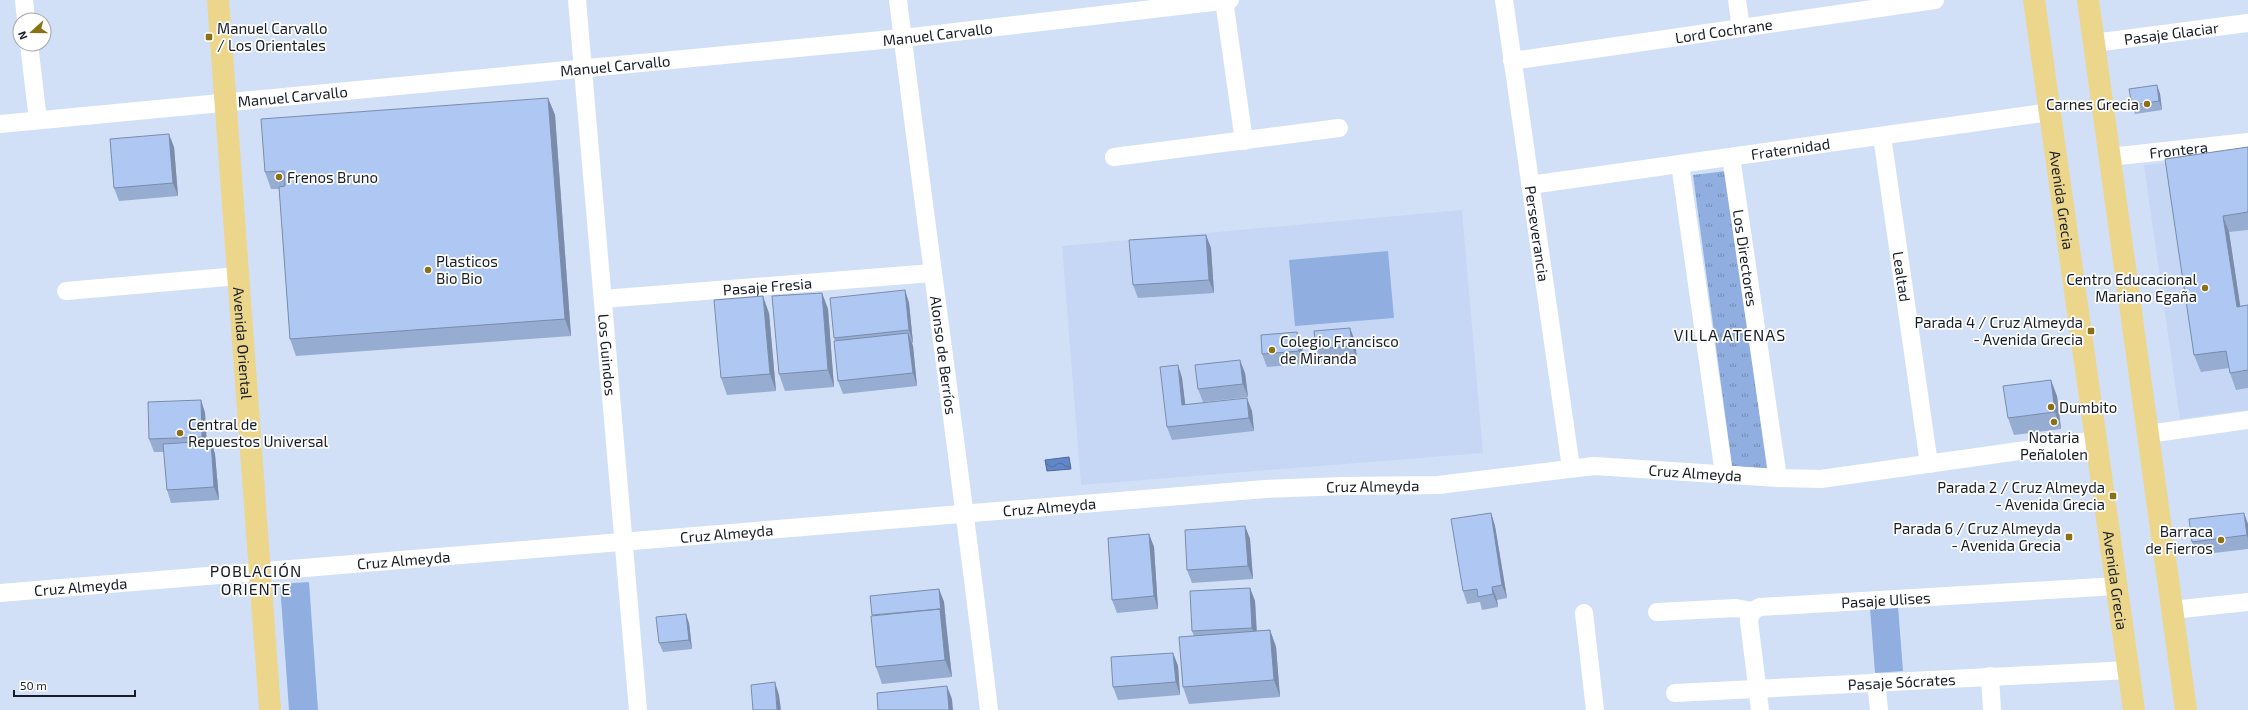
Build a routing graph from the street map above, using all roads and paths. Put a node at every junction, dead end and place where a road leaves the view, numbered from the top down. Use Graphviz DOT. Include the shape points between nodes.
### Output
graph roads {
  1 [pos="24,0"];
  2 [pos="218,0"];
  3 [pos="577,0"];
  4 [pos="898,0"];
  5 [pos="1226,0"];
  6 [pos="1504,0"];
  7 [pos="1737,0"];
  8 [pos="1935,0"];
  9 [pos="2034,0"];
  10 [pos="2088,0"];
  11 [pos="25,12"];
  12 [pos="2248,23"];
  13 [pos="1741,28"];
  14 [pos="903,38"];
  15 [pos="2094,43"];
  16 [pos="30,52"];
  17 [pos="1512,61"];
  18 [pos="583,68"];
  19 [pos="225,102"];
  20 [pos="2050,112"];
  21 [pos="38,120"];
  22 [pos="0,124"];
  23 [pos="1339,128"];
  24 [pos="1882,136"];
  25 [pos="1244,141"];
  26 [pos="2248,142"];
  27 [pos="1114,157"];
  28 [pos="1731,157"];
  29 [pos="2110,157"];
  30 [pos="1680,164"];
  31 [pos="1530,185"];
  32 [pos="932,273"];
  33 [pos="238,276"];
  34 [pos="66,291"];
  35 [pos="602,299"];
  36 [pos="2248,420"];
  37 [pos="2148,434"];
  38 [pos="2097,440"];
  39 [pos="1929,464"];
  40 [pos="1571,468"];
  41 [pos="1724,474"];
  42 [pos="1778,478"];
  43 [pos="967,515"];
  44 [pos="623,543"];
  45 [pos="260,572"];
  46 [pos="2118,586"];
  47 [pos="0,594"];
  48 [pos="2248,602"];
  49 [pos="2172,610"];
  50 [pos="1752,611"];
  51 [pos="1657,612"];
  52 [pos="1584,613"];
  53 [pos="2129,670"];
  54 [pos="1990,676"];
  55 [pos="1876,682"];
  56 [pos="1758,688"];
  57 [pos="1675,693"];
  58 [pos="270,710"];
  59 [pos="638,710"];
  60 [pos="989,710"];
  61 [pos="1595,710"];
  62 [pos="1760,710"];
  63 [pos="1879,710"];
  64 [pos="1992,710"];
  65 [pos="2134,710"];
  66 [pos="2186,710"];
  1 -- 11 [label="street"];
  2 -- 19 [label="main road, Avenida Oriental"];
  3 -- 18 [label="street, Los Guindos"];
  4 -- 14 [label="street, Alonso de Berríos"];
  5 -- 14 [label="street, Manuel Carvallo"];
  5 -- 25 [label="street"];
  6 -- 17 [label="street, Perseverancia"];
  7 -- 13 [label="street"];
  8 -- 13 [label="street, Lord Cochrane"];
  9 -- 20 [label="main road, Avenida Grecia"];
  10 -- 15 [label="main road"];
  12 -- 15 [label="street, Pasaje Glaciar"];
  13 -- 17 [label="street, Lord Cochrane"];
  14 -- 18 [label="street, Manuel Carvallo"];
  14 -- 32 [label="street, Alonso de Berríos"];
  15 -- 29 [label="main road"];
  16 -- 21 [label="street"];
  17 -- 31 [label="street, Perseverancia"];
  18 -- 19 [label="street, Manuel Carvallo"];
  18 -- 35 [label="street, Los Guindos"];
  19 -- 21 [label="street, Manuel Carvallo"];
  19 -- 33 [label="main road, Avenida Oriental"];
  20 -- 24 [label="street, Fraternidad"];
  20 -- 38 [label="main road, Avenida Grecia"];
  21 -- 22 [label="street, Manuel Carvallo"];
  23 -- 25 [label="street"];
  24 -- 28 [label="street, Fraternidad"];
  24 -- 39 [label="street, Lealtad"];
  25 -- 27 [label="street"];
  26 -- 29 [label="street, Frontera"];
  28 -- 30 [label="street, Fraternidad"];
  28 -- 42 [label="street, Los Directores"];
  29 -- 37 [label="main road"];
  30 -- 31 [label="street, Fraternidad"];
  30 -- 41 [label="street"];
  31 -- 40 [label="street, Perseverancia"];
  32 -- 35 [label="street, Pasaje Fresia"];
  32 -- 43 [label="street, Alonso de Berríos"];
  33 -- 34 [label="street"];
  33 -- 45 [label="main road, Avenida Oriental"];
  35 -- 44 [label="street, Los Guindos"];
  36 -- 37 [label="street"];
  37 -- 49 [label="main road"];
  38 -- 39 [label="street, Cruz Almeyda"];
  38 -- 46 [label="main road, Avenida Grecia"];
  39 -- 42 [label="street, Cruz Almeyda" via="1840,477 1803,480"];
  40 -- 41 [label="street, Cruz Almeyda" via="1613,466"];
  40 -- 43 [label="street, Cruz Almeyda" via="1452,484 1265,489"];
  41 -- 42 [label="street, Cruz Almeyda"];
  43 -- 44 [label="street, Cruz Almeyda"];
  43 -- 60 [label="street, Alonso de Berríos"];
  44 -- 45 [label="street, Cruz Almeyda"];
  44 -- 59 [label="street, Los Guindos"];
  45 -- 47 [label="street, Cruz Almeyda"];
  45 -- 58 [label="main road, Avenida Oriental"];
  46 -- 50 [label="street, Pasaje Ulises" via="1768,607"];
  46 -- 53 [label="main road, Avenida Grecia"];
  48 -- 49 [label="street"];
  49 -- 66 [label="main road"];
  50 -- 51 [label="street, Pasaje Ulises" via="1736,608"];
  50 -- 56 [label="street" via="1749,620"];
  52 -- 61 [label="street"];
  53 -- 54 [label="street, Pasaje Sócrates"];
  53 -- 65 [label="main road, Avenida Grecia"];
  54 -- 55 [label="street, Pasaje Sócrates"];
  54 -- 64 [label="street"];
  55 -- 56 [label="street, Pasaje Sócrates"];
  55 -- 63 [label="street"];
  56 -- 57 [label="street, Pasaje Sócrates"];
  56 -- 62 [label="street"];
}
